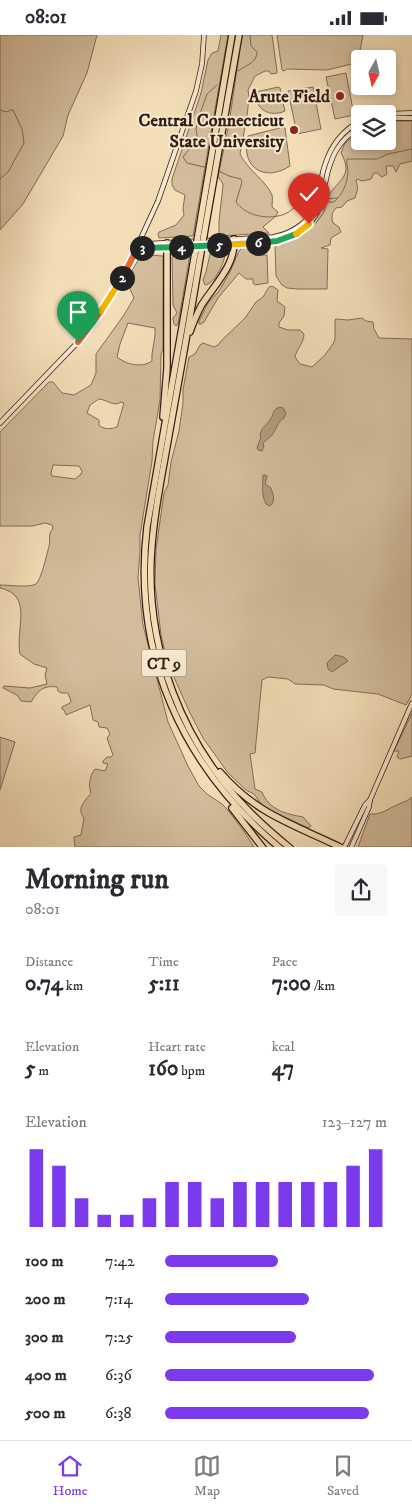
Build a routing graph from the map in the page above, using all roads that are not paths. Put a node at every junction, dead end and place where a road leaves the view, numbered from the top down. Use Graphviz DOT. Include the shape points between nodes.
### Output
graph roads {
  1 [pos="204,35"];
  2 [pos="232,35"];
  3 [pos="239,35"];
  4 [pos="412,113"];
  5 [pos="396,114"];
  6 [pos="396,118"];
  7 [pos="412,118"];
  8 [pos="351,128"];
  9 [pos="351,134"];
  10 [pos="214,162"];
  11 [pos="323,183"];
  12 [pos="234,241"];
  13 [pos="167,245"];
  14 [pos="138,247"];
  15 [pos="198,252"];
  16 [pos="183,358"];
  17 [pos="0,423"];
  18 [pos="156,473"];
  19 [pos="412,703"];
  20 [pos="193,736"];
  21 [pos="214,781"];
  22 [pos="370,800"];
  23 [pos="263,847"];
  24 [pos="280,847"];
  25 [pos="290,847"];
  26 [pos="343,847"];
  27 [pos="351,847"];
  1 -- 14 [label="main road" via="196,90 162,191"];
  2 -- 10 [label="highway, CT 9"];
  3 -- 10 [label="highway, CT 9"];
  4 -- 5 [label="main road"];
  6 -- 7 [label="main road"];
  8 -- 11 [label="main road" via="334,145 326,161"];
  9 -- 11 [label="main road" via="336,151"];
  10 -- 15 [label="highway, CT 9, bridge"];
  11 -- 12 [label="main road" via="322,202 306,227 288,238 272,242"];
  12 -- 13 [label="main road"];
  12 -- 16 [label="highway" via="227,267 196,315"];
  13 -- 14 [label="main road"];
  13 -- 18 [label="highway" via="167,373"];
  14 -- 17 [label="main road" via="114,292 78,342"];
  15 -- 16 [label="highway, CT 9"];
  15 -- 18 [label="highway, CT 9"];
  16 -- 20 [label="highway, CT 9" via="152,542 151,575 154,619 163,661 178,706"];
  18 -- 21 [label="highway, CT 9" via="145,555 145,595 150,633 173,710"];
  19 -- 22 [label="main road"];
  20 -- 25 [label="highway, CT 9" via="236,798"];
  20 -- 26 [label="highway" via="224,776 254,804 282,821"];
  21 -- 23 [label="highway"];
  21 -- 24 [label="highway, CT 9" via="247,818"];
  22 -- 26 [label="main road"];
  22 -- 27 [label="main road"];
}
